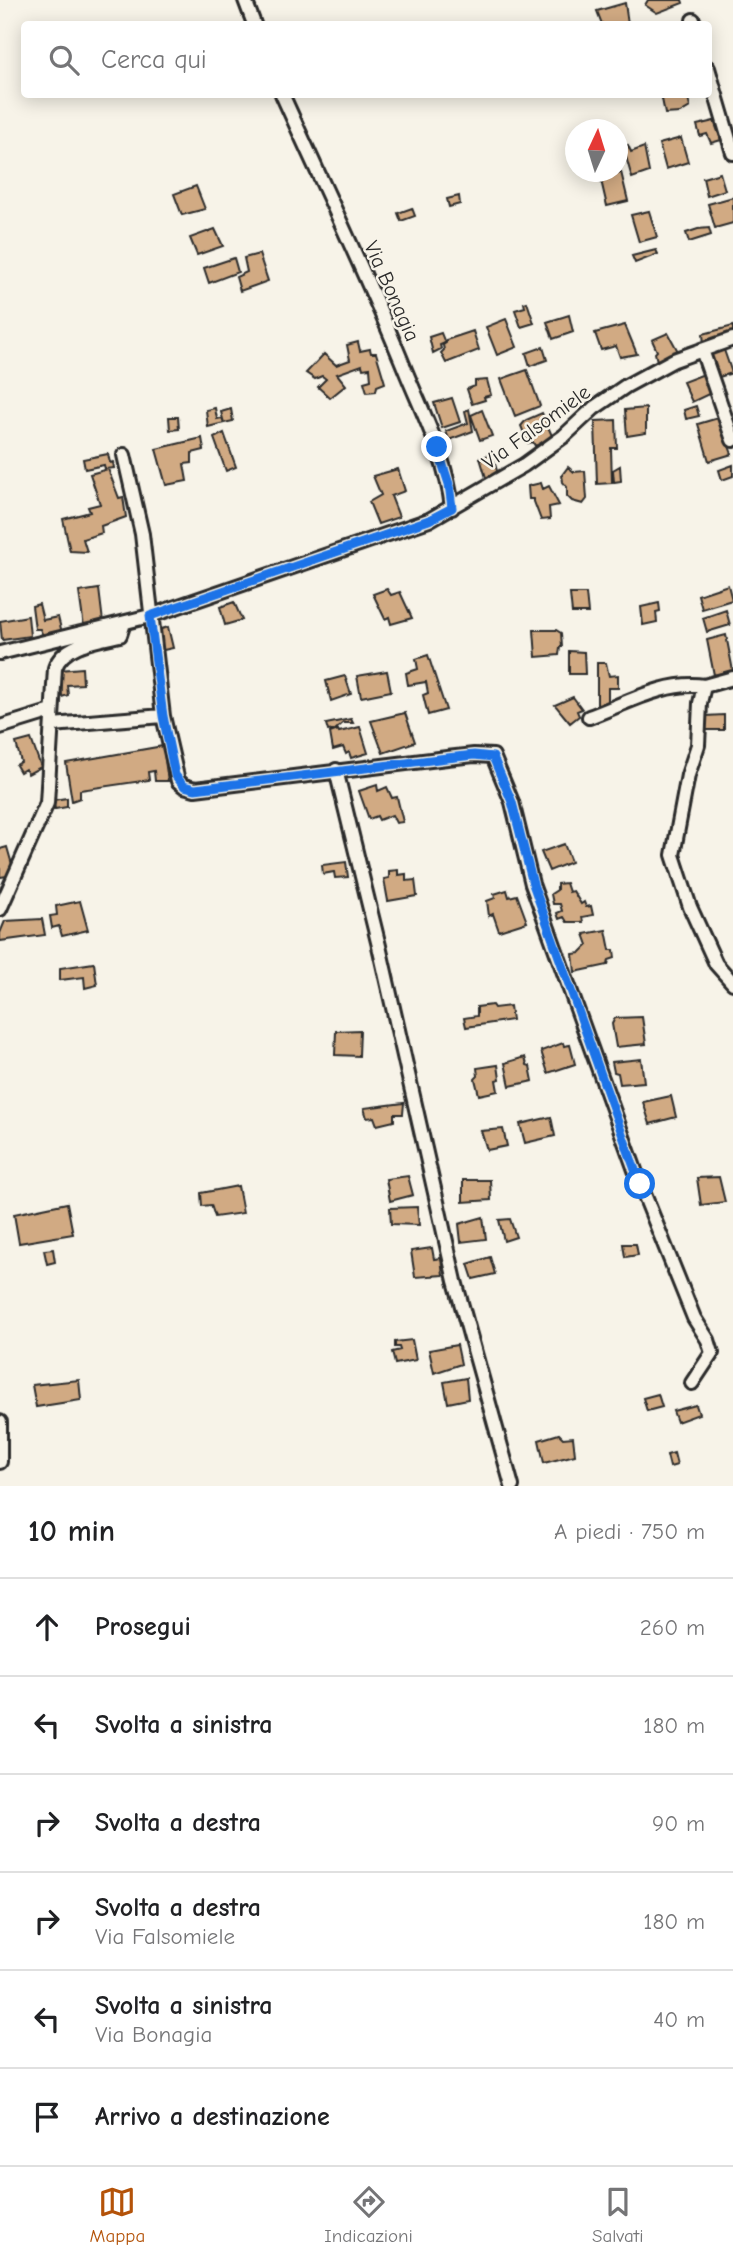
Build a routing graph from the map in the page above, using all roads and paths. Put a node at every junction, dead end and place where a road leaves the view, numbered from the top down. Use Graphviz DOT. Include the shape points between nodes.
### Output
graph roads {
  1 [pos="245,0"];
  2 [pos="253,21"];
  3 [pos="712,79"];
  4 [pos="284,98"];
  5 [pos="733,153"];
  6 [pos="733,339"];
  7 [pos="702,349"];
  8 [pos="733,440"];
  9 [pos="124,455"];
  10 [pos="452,508"];
  11 [pos="150,616"];
  12 [pos="124,623"];
  13 [pos="0,653"];
  14 [pos="733,678"];
  15 [pos="704,686"];
  16 [pos="52,711"];
  17 [pos="163,716"];
  18 [pos="589,717"];
  19 [pos="52,725"];
  20 [pos="0,727"];
  21 [pos="336,770"];
  22 [pos="0,909"];
  23 [pos="733,983"];
  24 [pos="692,1382"];
  25 [pos="0,1422"];
  26 [pos="0,1462"];
  27 [pos="512,1486"];
  1 -- 2 [label="street"];
  3 -- 5 [label="street"];
  4 -- 10 [label="street, Via Bonagia" via="413,387 449,484"];
  6 -- 7 [label="street, Via Falsomiele"];
  7 -- 8 [label="street"];
  7 -- 10 [label="street, Via Falsomiele" via="626,386 565,436"];
  9 -- 11 [label="street" via="142,534"];
  10 -- 11 [label="street, Via Falsomiele" via="429,520"];
  11 -- 12 [label="street, Via Falsomiele"];
  11 -- 17 [label="street"];
  12 -- 13 [label="street, Via Falsomiele"];
  12 -- 16 [label="street" via="120,635 73,649 58,660"];
  14 -- 15 [label="street"];
  15 -- 18 [label="street" via="657,690"];
  15 -- 23 [label="street" via="698,745 673,855 716,964"];
  16 -- 19 [label="street"];
  16 -- 20 [label="street"];
  17 -- 19 [label="street"];
  17 -- 21 [label="street" via="175,775 184,786 237,785"];
  19 -- 22 [label="street" via="47,803"];
  21 -- 24 [label="street" via="474,755 493,757 512,802 533,884 640,1184 712,1353"];
  21 -- 27 [label="street" via="455,1281"];
  25 -- 26 [label="street"];
}
